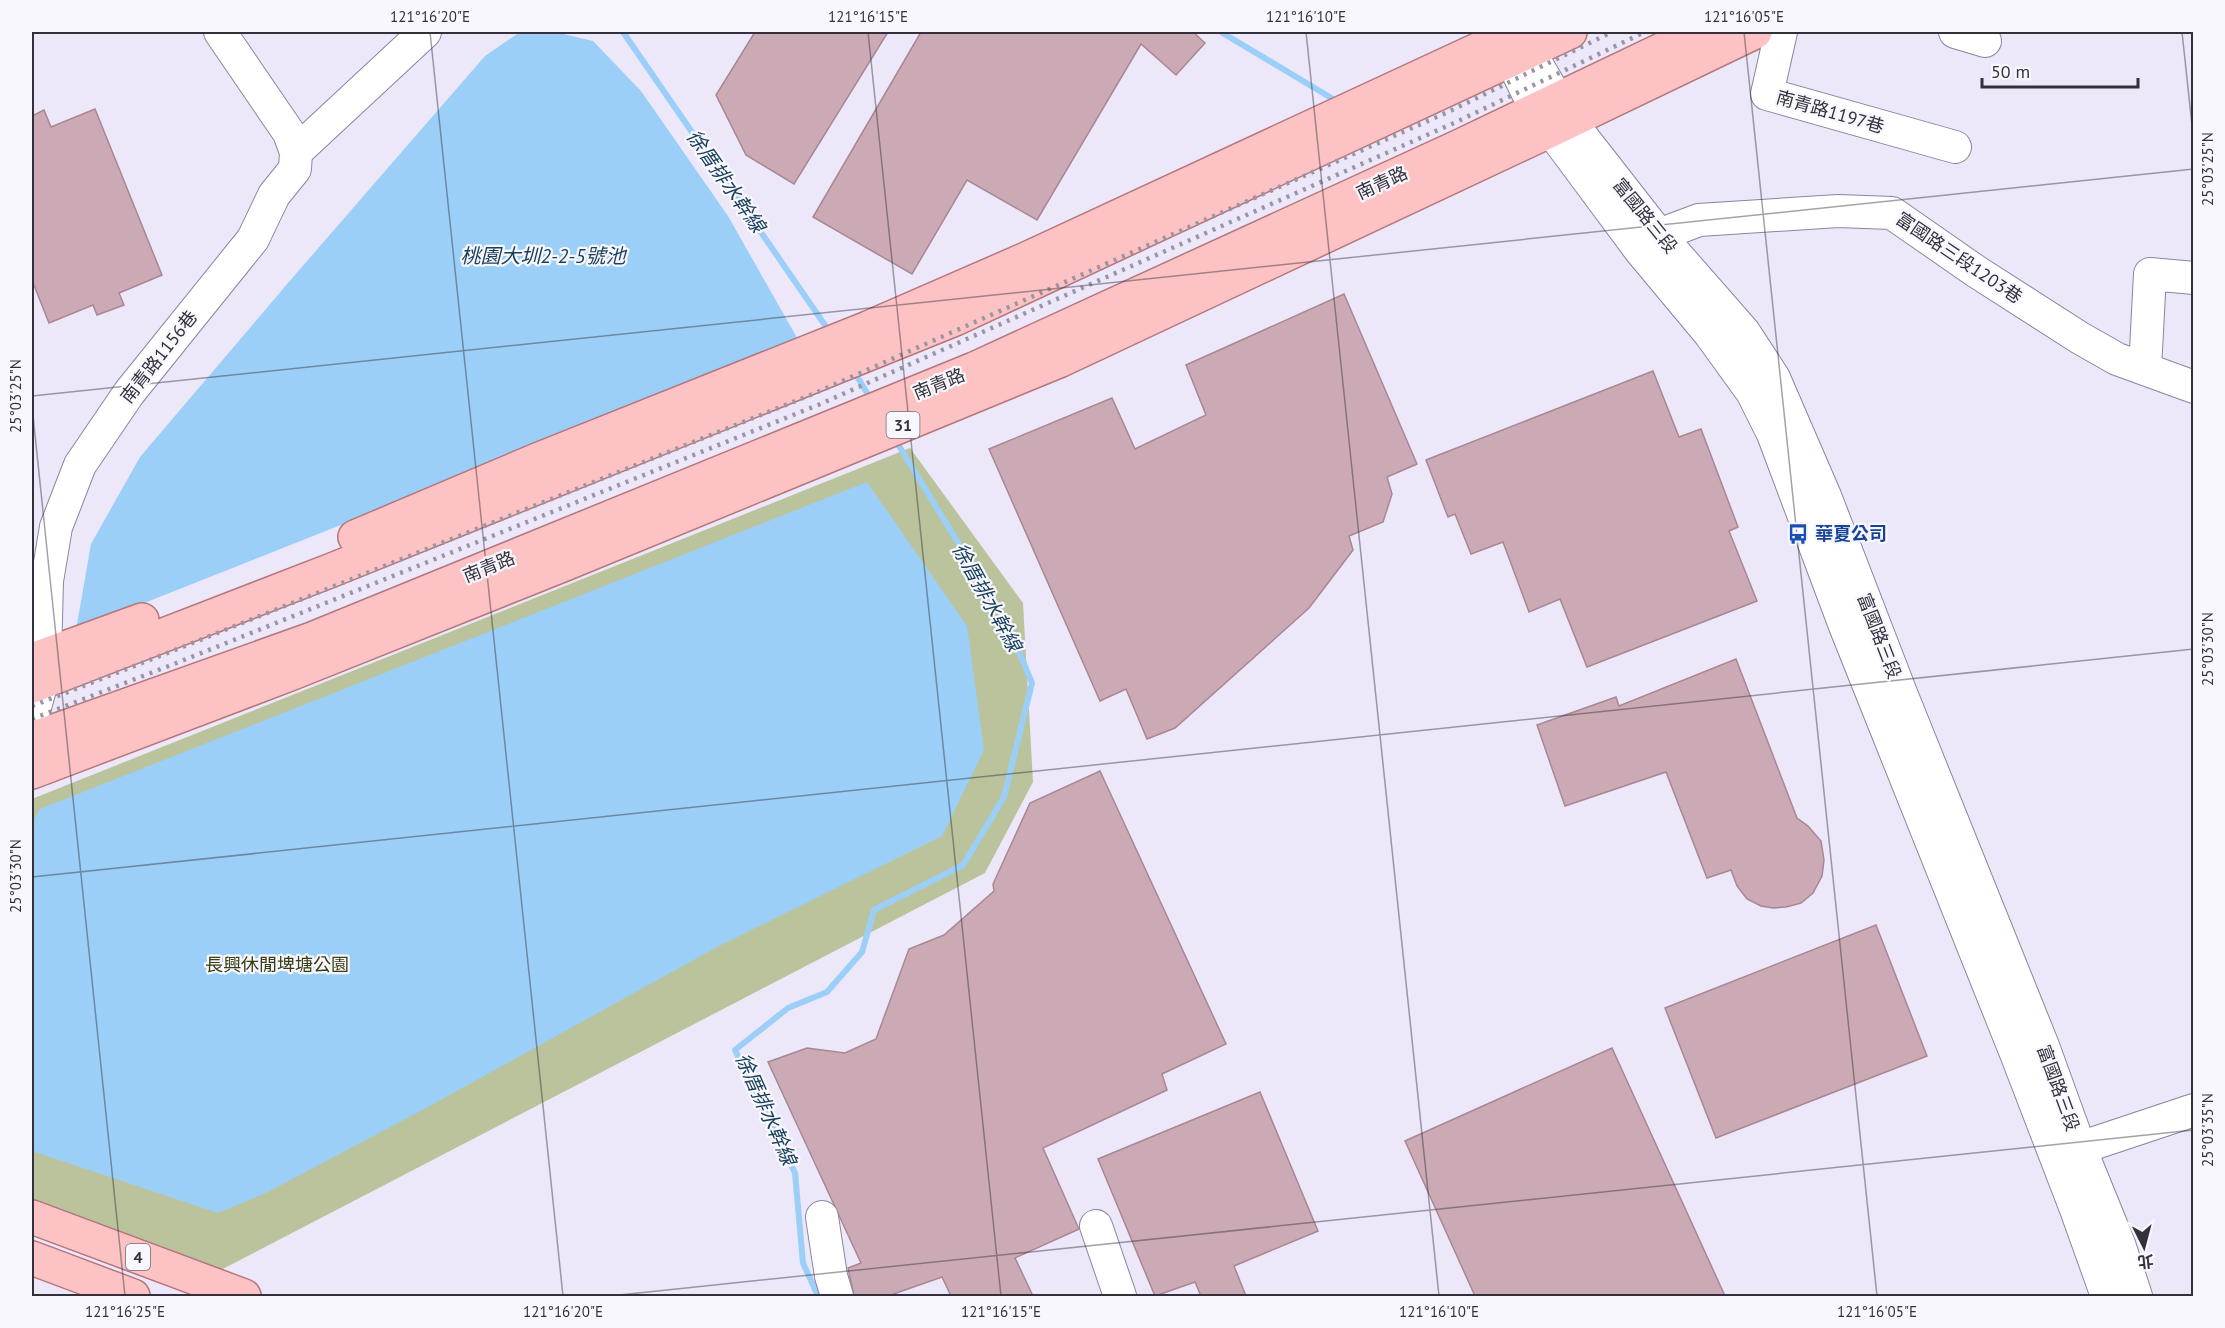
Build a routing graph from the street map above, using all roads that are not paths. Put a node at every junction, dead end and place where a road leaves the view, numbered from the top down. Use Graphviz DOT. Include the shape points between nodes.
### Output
graph roads {
  1 [pos="220,32"];
  2 [pos="425,32"];
  3 [pos="1570,32"];
  4 [pos="1699,32"];
  5 [pos="1755,32"];
  6 [pos="1781,32"];
  7 [pos="1955,32"];
  8 [pos="1513,41"];
  9 [pos="1985,41"];
  10 [pos="1553,115"];
  11 [pos="1458,147"];
  12 [pos="1955,147"];
  13 [pos="296,152"];
  14 [pos="1370,216"];
  15 [pos="1650,242"];
  16 [pos="1050,275"];
  17 [pos="2193,278"];
  18 [pos="944,295"];
  19 [pos="2145,369"];
  20 [pos="2193,387"];
  21 [pos="471,488"];
  22 [pos="411,538"];
  23 [pos="487,595"];
  24 [pos="378,613"];
  25 [pos="38,670"];
  26 [pos="32,718"];
  27 [pos="32,739"];
  28 [pos="32,772"];
  29 [pos="2030,1051"];
  30 [pos="2193,1110"];
  31 [pos="2080,1148"];
  32 [pos="32,1216"];
  33 [pos="822,1217"];
  34 [pos="1096,1226"];
  35 [pos="32,1258"];
  36 [pos="133,1296"];
  37 [pos="244,1296"];
  38 [pos="837,1296"];
  39 [pos="1120,1296"];
  40 [pos="2107,1296"];
  41 [pos="2136,1296"];
  1 -- 13 [label="street" via="290,133"];
  2 -- 13 [label="street"];
  3 -- 8 [label="main road"];
  4 -- 10 [label="main road, 南青路 / 31"];
  5 -- 10 [label="main road, 31"];
  6 -- 12 [label="street, 南青路1197巷" via="1767,94"];
  7 -- 9 [label="street"];
  8 -- 10 [label="street, 富國路三段"];
  8 -- 16 [label="main road"];
  8 -- 18 [label="main road"];
  10 -- 11 [label="main road, 南青路 / 31"];
  10 -- 14 [label="main road, 31"];
  10 -- 15 [label="street, 富國路三段"];
  11 -- 14 [label="main road, 南青路"];
  11 -- 24 [label="main road, 南青路 / 31" via="974,369"];
  13 -- 25 [label="street, 南青路1156巷" via="295,169 274,195 253,239 129,393 80,465 56,527"];
  14 -- 23 [label="main road, 31" via="1061,360"];
  15 -- 19 [label="street, 富國路三段1203巷" via="1699,220 1839,211 1892,213 2080,338"];
  15 -- 29 [label="street, 富國路三段" via="1744,332 1774,378 1825,496 1857,619"];
  16 -- 18 [label="main road"];
  16 -- 22 [label="main road" via="955,319"];
  17 -- 19 [label="street" via="2150,274"];
  18 -- 21 [label="main road"];
  19 -- 20 [label="street, 富國路三段1203巷"];
  21 -- 22 [label="main road"];
  21 -- 25 [label="main road"];
  22 -- 25 [label="main road"];
  23 -- 24 [label="main road, 南青路"];
  23 -- 28 [label="main road, 31"];
  24 -- 27 [label="main road, 南青路 / 31"];
  25 -- 26 [label="street, 南青路1156巷"];
  29 -- 31 [label="street, 富國路三段"];
  29 -- 40 [label="street, 富國路三段" via="2077,1212"];
  30 -- 31 [label="street"];
  31 -- 41 [label="street, 富國路三段"];
  32 -- 37 [label="main road, 4"];
  33 -- 38 [label="street"];
  34 -- 39 [label="street"];
  35 -- 36 [label="main road, 4"];
}
